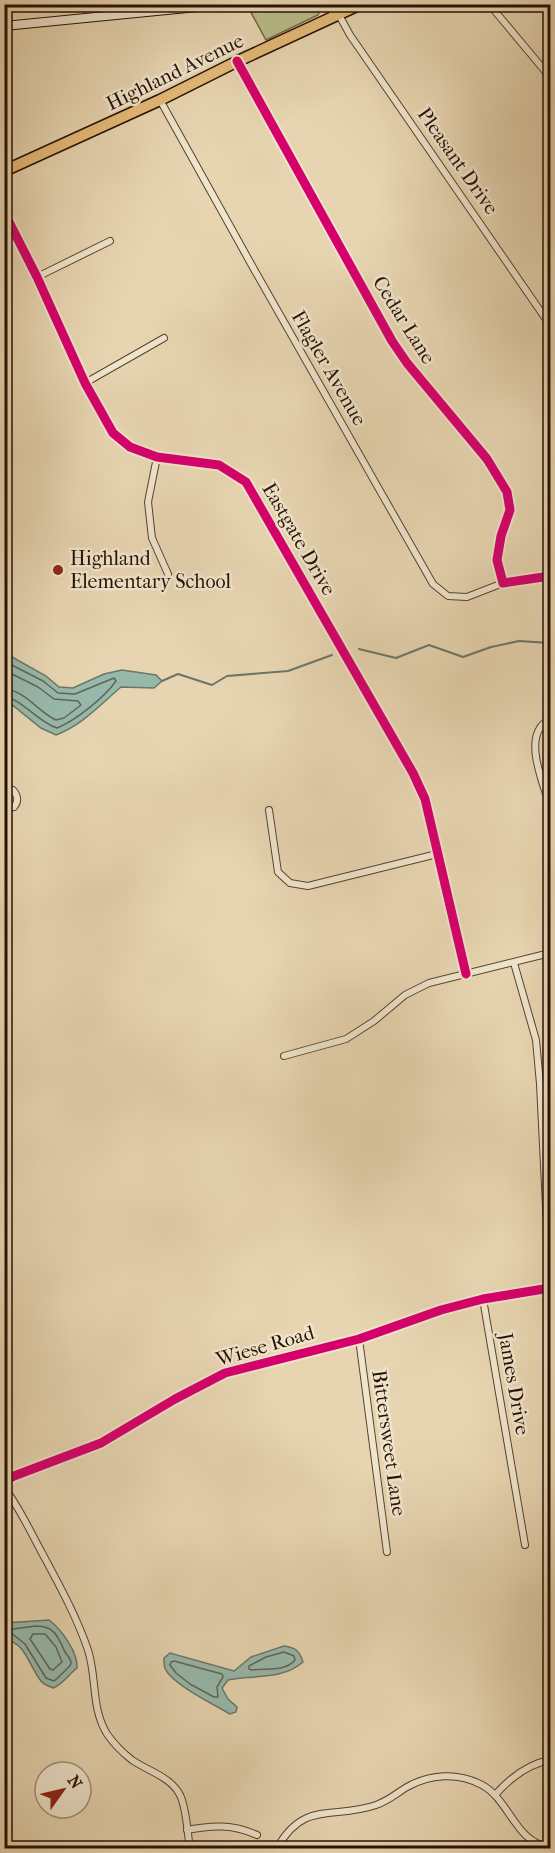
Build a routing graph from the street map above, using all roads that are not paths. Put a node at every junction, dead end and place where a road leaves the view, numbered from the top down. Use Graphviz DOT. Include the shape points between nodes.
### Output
graph roads {
  1 [pos="228,4"];
  2 [pos="325,4"];
  3 [pos="361,4"];
  4 [pos="489,4"];
  5 [pos="4,5"];
  6 [pos="337,10"];
  7 [pos="6,26"];
  8 [pos="237,61"];
  9 [pos="550,77"];
  10 [pos="160,100"];
  11 [pos="4,171"];
  12 [pos="4,212"];
  13 [pos="110,241"];
  14 [pos="37,277"];
  15 [pos="550,326"];
  16 [pos="164,338"];
  17 [pos="85,383"];
  18 [pos="157,457"];
  19 [pos="168,574"];
  20 [pos="550,576"];
  21 [pos="503,583"];
  22 [pos="550,719"];
  23 [pos="4,789"];
  24 [pos="550,806"];
  25 [pos="4,809"];
  26 [pos="269,810"];
  27 [pos="437,854"];
  28 [pos="550,953"];
  29 [pos="514,963"];
  30 [pos="466,974"];
  31 [pos="284,1056"];
  32 [pos="550,1288"];
  33 [pos="483,1299"];
  34 [pos="359,1339"];
  35 [pos="4,1482"];
  36 [pos="4,1487"];
  37 [pos="525,1545"];
  38 [pos="387,1552"];
  39 [pos="550,1760"];
  40 [pos="495,1795"];
  41 [pos="187,1830"];
  42 [pos="257,1834"];
  43 [pos="550,1847"];
  44 [pos="190,1848"];
  45 [pos="277,1848"];
  1 -- 7 [label="street"];
  2 -- 6 [label="street"];
  3 -- 6 [label="highway, Highland Avenue"];
  4 -- 9 [label="street"];
  5 -- 7 [label="street"];
  6 -- 8 [label="highway, Highland Avenue"];
  6 -- 15 [label="street, Pleasant Drive" via="350,35"];
  8 -- 10 [label="highway, Highland Avenue"];
  8 -- 21 [label="street, Cedar Lane" via="392,341 487,459 507,492 510,510 497,560"];
  10 -- 11 [label="highway, Highland Avenue"];
  10 -- 21 [label="street, Flagler Avenue" via="433,584 448,596 466,597"];
  12 -- 14 [label="street, Eastgate Drive"];
  13 -- 14 [label="street"];
  14 -- 17 [label="street, Eastgate Drive"];
  16 -- 17 [label="street"];
  17 -- 18 [label="street, Eastgate Drive" via="113,433 130,447"];
  18 -- 19 [label="street" via="148,502 152,538"];
  18 -- 27 [label="street, Eastgate Drive" via="219,465 246,482 412,773 425,799"];
  20 -- 21 [label="street"];
  22 -- 24 [label="street" via="534,739"];
  23 -- 25 [label="street" via="12,790 17,801 14,807"];
  26 -- 27 [label="street" via="278,872 290,883 308,886"];
  27 -- 30 [label="street, Eastgate Drive"];
  28 -- 29 [label="street"];
  29 -- 30 [label="street"];
  29 -- 32 [label="street" via="536,1040"];
  30 -- 31 [label="street" via="405,994 346,1039"];
  32 -- 33 [label="street, Wiese Road"];
  33 -- 34 [label="street, Wiese Road"];
  33 -- 37 [label="street, James Drive"];
  34 -- 35 [label="street, Wiese Road" via="225,1373 101,1443"];
  34 -- 38 [label="street, Bittersweet Lane"];
  36 -- 41 [label="street" via="77,1622 93,1670 98,1712 107,1734 133,1760 177,1789"];
  39 -- 40 [label="street" via="531,1765"];
  40 -- 43 [label="street" via="530,1840"];
  40 -- 45 [label="street" via="470,1780 436,1776 408,1786 377,1805 309,1816"];
  41 -- 42 [label="street" via="230,1826"];
  41 -- 44 [label="street"];
}
